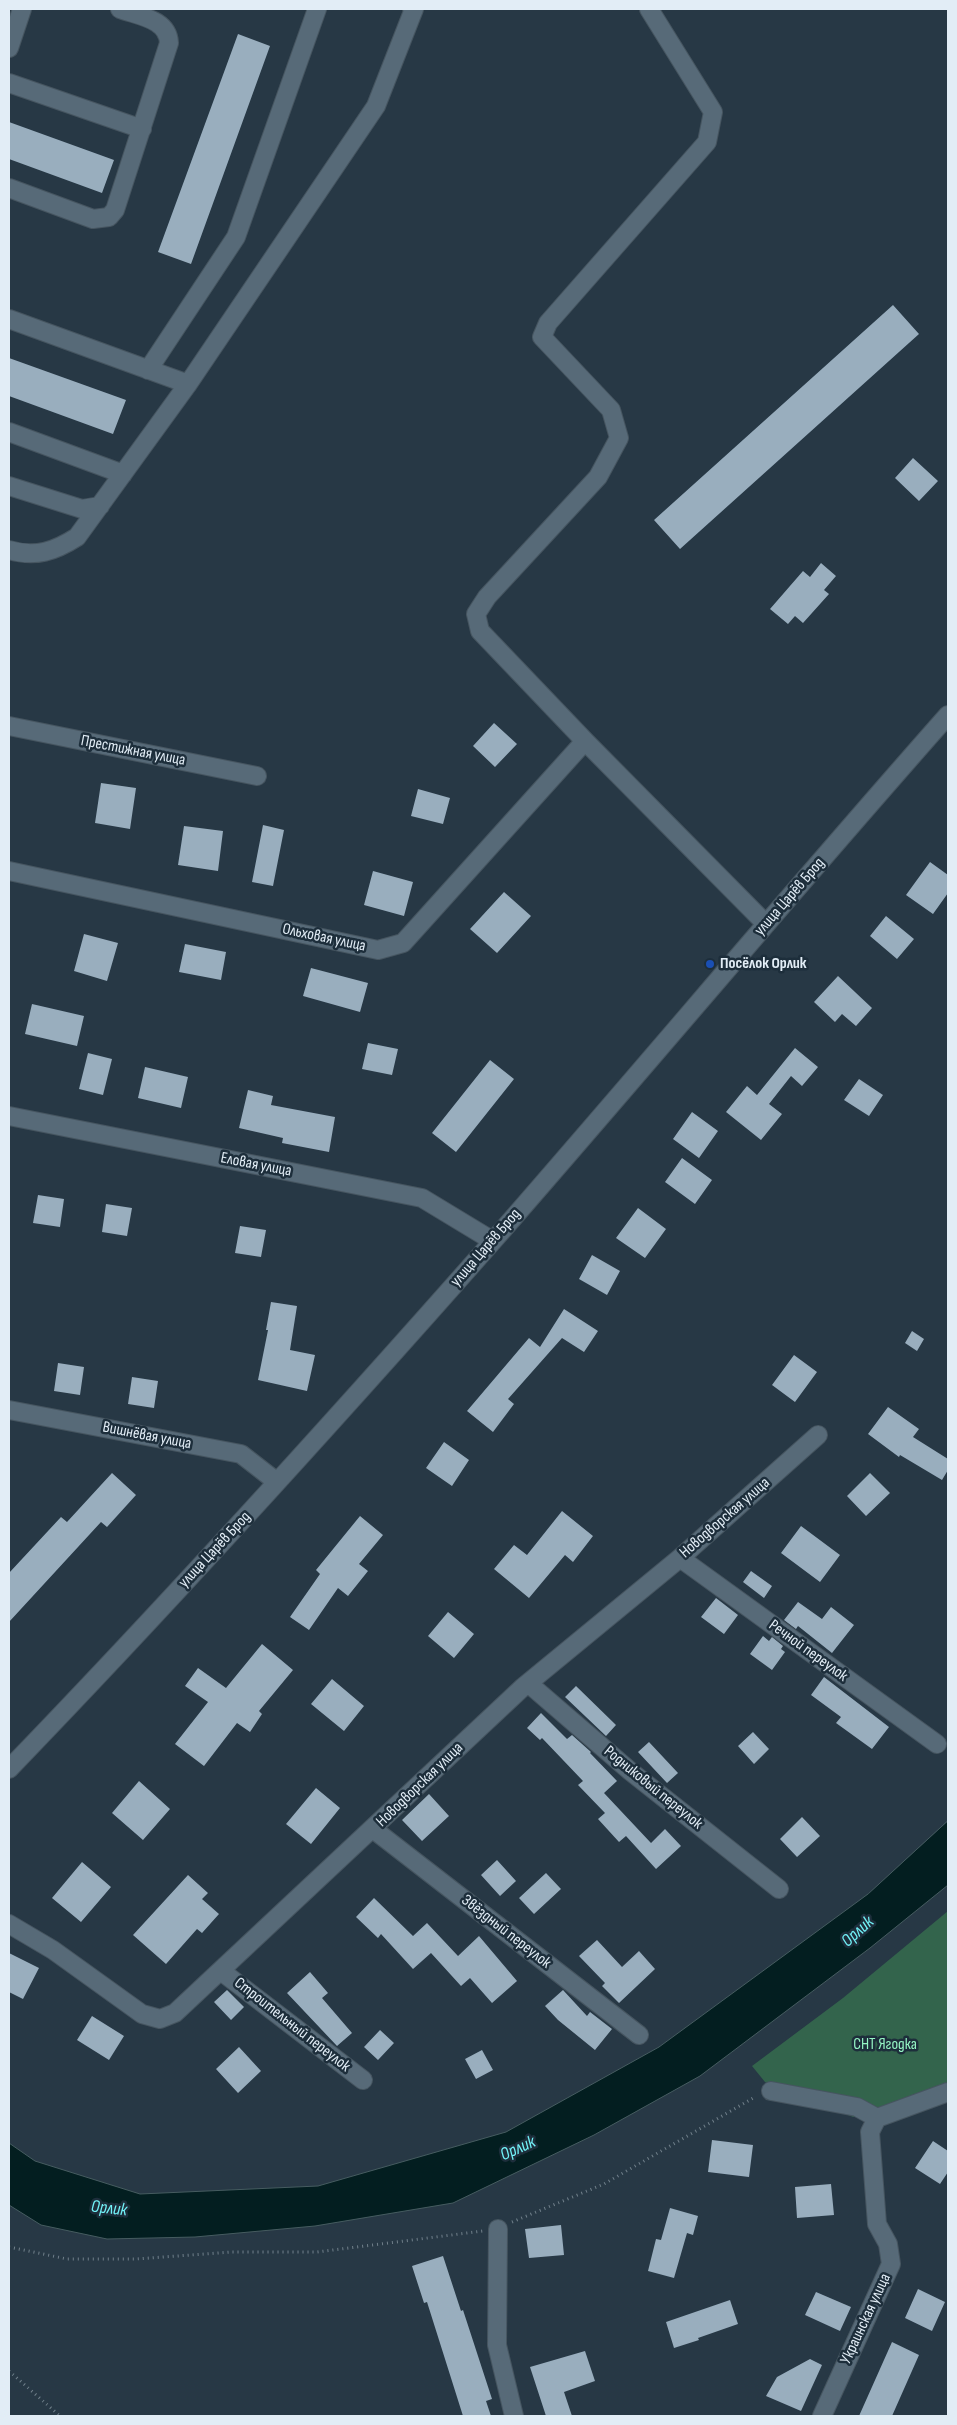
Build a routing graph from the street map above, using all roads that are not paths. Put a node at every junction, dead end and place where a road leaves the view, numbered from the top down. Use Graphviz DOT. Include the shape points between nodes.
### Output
graph roads {
  1 [pos="22,9"];
  2 [pos="120,9"];
  3 [pos="317,9"];
  4 [pos="413,9"];
  5 [pos="649,9"];
  6 [pos="9,48"];
  7 [pos="9,83"];
  8 [pos="142,129"];
  9 [pos="9,188"];
  10 [pos="9,319"];
  11 [pos="148,370"];
  12 [pos="188,384"];
  13 [pos="9,432"];
  14 [pos="123,474"];
  15 [pos="9,486"];
  16 [pos="100,506"];
  17 [pos="11,551"];
  18 [pos="948,715"];
  19 [pos="9,726"];
  20 [pos="585,741"];
  21 [pos="257,776"];
  22 [pos="9,871"];
  23 [pos="766,924"];
  24 [pos="9,1116"];
  25 [pos="493,1241"];
  26 [pos="9,1410"];
  27 [pos="818,1435"];
  28 [pos="277,1482"];
  29 [pos="680,1558"];
  30 [pos="528,1683"];
  31 [pos="936,1744"];
  32 [pos="9,1769"];
  33 [pos="373,1829"];
  34 [pos="779,1890"];
  35 [pos="9,1924"];
  36 [pos="222,1971"];
  37 [pos="639,2035"];
  38 [pos="362,2080"];
  39 [pos="771,2091"];
  40 [pos="948,2092"];
  41 [pos="877,2118"];
  42 [pos="498,2229"];
  43 [pos="514,2416"];
  44 [pos="822,2416"];
  1 -- 6 [label="street"];
  2 -- 8 [label="street" via="158,23 168,34 169,43"];
  3 -- 11 [label="street" via="236,238"];
  4 -- 12 [label="street" via="376,106"];
  5 -- 20 [label="street" via="714,112 707,142 548,323 542,337 611,410 619,438 598,476 487,597 476,614 480,631"];
  7 -- 8 [label="street"];
  8 -- 9 [label="street" via="115,210 109,217 93,219"];
  10 -- 11 [label="street"];
  11 -- 12 [label="street"];
  12 -- 14 [label="street"];
  13 -- 14 [label="street"];
  14 -- 16 [label="street"];
  15 -- 16 [label="street" via="76,507"];
  16 -- 17 [label="street" via="77,537 61,547 45,553"];
  18 -- 23 [label="street, улица Царёв Брод"];
  19 -- 21 [label="street, Престижная улица"];
  20 -- 22 [label="street, Ольховая улица" via="403,942 378,950"];
  20 -- 23 [label="street"];
  23 -- 25 [label="street, улица Царёв Брод"];
  24 -- 25 [label="street, Еловая улица" via="422,1198"];
  25 -- 28 [label="street, улица Царёв Брод"];
  26 -- 28 [label="street, Вишнёвая улица" via="242,1454"];
  27 -- 29 [label="street, Новодворская улица"];
  28 -- 32 [label="street, улица Царёв Брод" via="110,1665"];
  29 -- 30 [label="street, Новодворская улица"];
  29 -- 31 [label="street, Речной переулок"];
  30 -- 33 [label="street, Новодворская улица"];
  30 -- 34 [label="street, Родниковый переулок" via="630,1771"];
  33 -- 36 [label="street, Новодворская улица"];
  33 -- 37 [label="street, Звёздный переулок"];
  35 -- 36 [label="street, Новодворская улица" via="53,1950 142,2014 160,2019 174,2013"];
  36 -- 38 [label="street, Строительный переулок"];
  39 -- 41 [label="street" via="857,2107"];
  40 -- 41 [label="street"];
  41 -- 44 [label="street, Украинская улица" via="870,2132 877,2224 888,2244 891,2264"];
  42 -- 43 [label="street" via="497,2345"];
}
